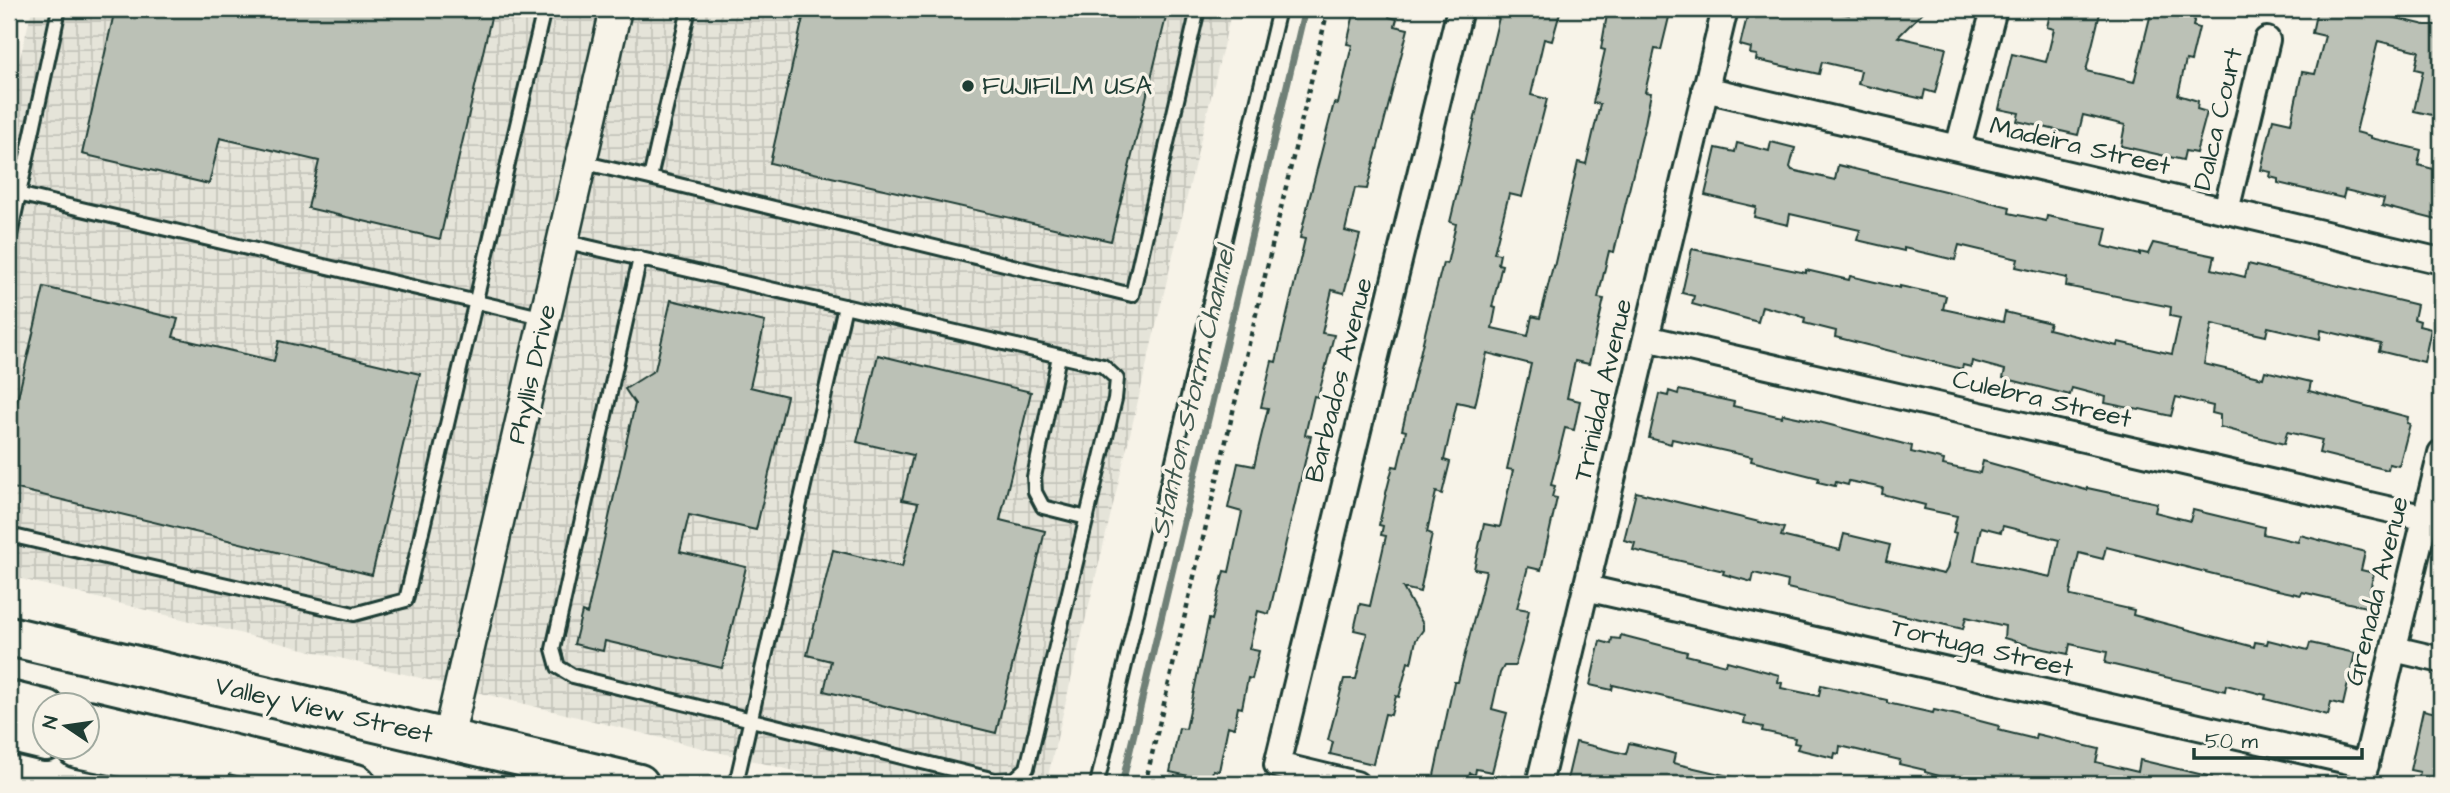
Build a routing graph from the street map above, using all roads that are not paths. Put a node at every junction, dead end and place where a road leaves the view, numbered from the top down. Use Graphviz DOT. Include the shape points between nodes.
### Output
graph roads {
  1 [pos="59,9"];
  2 [pos="544,9"];
  3 [pos="616,9"];
  4 [pos="689,9"];
  5 [pos="1198,9"];
  6 [pos="1279,9"];
  7 [pos="1460,9"];
  8 [pos="1724,9"];
  9 [pos="1994,9"];
  10 [pos="2267,40"];
  11 [pos="1705,89"];
  12 [pos="1958,148"];
  13 [pos="581,162"];
  14 [pos="650,178"];
  15 [pos="13,194"];
  16 [pos="2226,211"];
  17 [pos="9,240"];
  18 [pos="562,240"];
  19 [pos="640,258"];
  20 [pos="2441,261"];
  21 [pos="477,302"];
  22 [pos="845,306"];
  23 [pos="545,318"];
  24 [pos="1646,338"];
  25 [pos="1059,356"];
  26 [pos="2441,453"];
  27 [pos="1087,518"];
  28 [pos="2426,518"];
  29 [pos="9,535"];
  30 [pos="1586,588"];
  31 [pos="9,636"];
  32 [pos="2394,649"];
  33 [pos="2441,660"];
  34 [pos="9,701"];
  35 [pos="32,707"];
  36 [pos="751,720"];
  37 [pos="102,723"];
  38 [pos="9,736"];
  39 [pos="32,738"];
  40 [pos="448,739"];
  41 [pos="102,752"];
  42 [pos="2364,775"];
  43 [pos="261,784"];
  44 [pos="356,784"];
  45 [pos="639,784"];
  46 [pos="736,784"];
  47 [pos="1097,784"];
  48 [pos="1356,784"];
  49 [pos="1539,784"];
  1 -- 15 [label="lane"];
  2 -- 21 [label="lane"];
  3 -- 13 [label="street, Phyllis Drive"];
  4 -- 14 [label="lane"];
  5 -- 14 [label="lane" via="1132,295"];
  6 -- 47 [label="lane"];
  7 -- 48 [label="street, Barbados Avenue" via="1277,765"];
  8 -- 11 [label="street, Trinidad Avenue"];
  9 -- 12 [label="street"];
  10 -- 16 [label="street, Dalca Court"];
  11 -- 12 [label="street, Madeira Street"];
  11 -- 24 [label="street, Trinidad Avenue"];
  12 -- 16 [label="street, Madeira Street"];
  13 -- 14 [label="lane"];
  13 -- 18 [label="street, Phyllis Drive"];
  15 -- 17 [label="lane"];
  15 -- 21 [label="lane"];
  16 -- 20 [label="street, Madeira Street"];
  18 -- 19 [label="lane"];
  18 -- 23 [label="street, Phyllis Drive"];
  19 -- 22 [label="lane"];
  19 -- 36 [label="lane" via="553,649 558,667 573,676"];
  21 -- 23 [label="lane"];
  21 -- 29 [label="lane" via="406,600 354,614"];
  22 -- 25 [label="lane"];
  22 -- 36 [label="lane"];
  23 -- 40 [label="street, Phyllis Drive"];
  24 -- 28 [label="street, Culebra Street"];
  24 -- 30 [label="street, Trinidad Avenue"];
  25 -- 27 [label="lane" via="1034,477 1035,492 1043,507"];
  25 -- 27 [label="lane" via="1103,366 1116,379"];
  26 -- 28 [label="street, Grenada Avenue"];
  27 -- 36 [label="lane" via="1027,768 1015,779 995,780"];
  28 -- 32 [label="street, Grenada Avenue"];
  30 -- 42 [label="street, Tortuga Street"];
  30 -- 49 [label="street, Trinidad Avenue"];
  31 -- 40 [label="main road, Valley View Street"];
  32 -- 33 [label="street"];
  32 -- 42 [label="street, Grenada Avenue"];
  34 -- 35 [label="main road"];
  36 -- 46 [label="lane"];
  37 -- 44 [label="main road"];
  38 -- 39 [label="main road"];
  40 -- 45 [label="main road, Valley View Street"];
  41 -- 43 [label="main road"];
}
